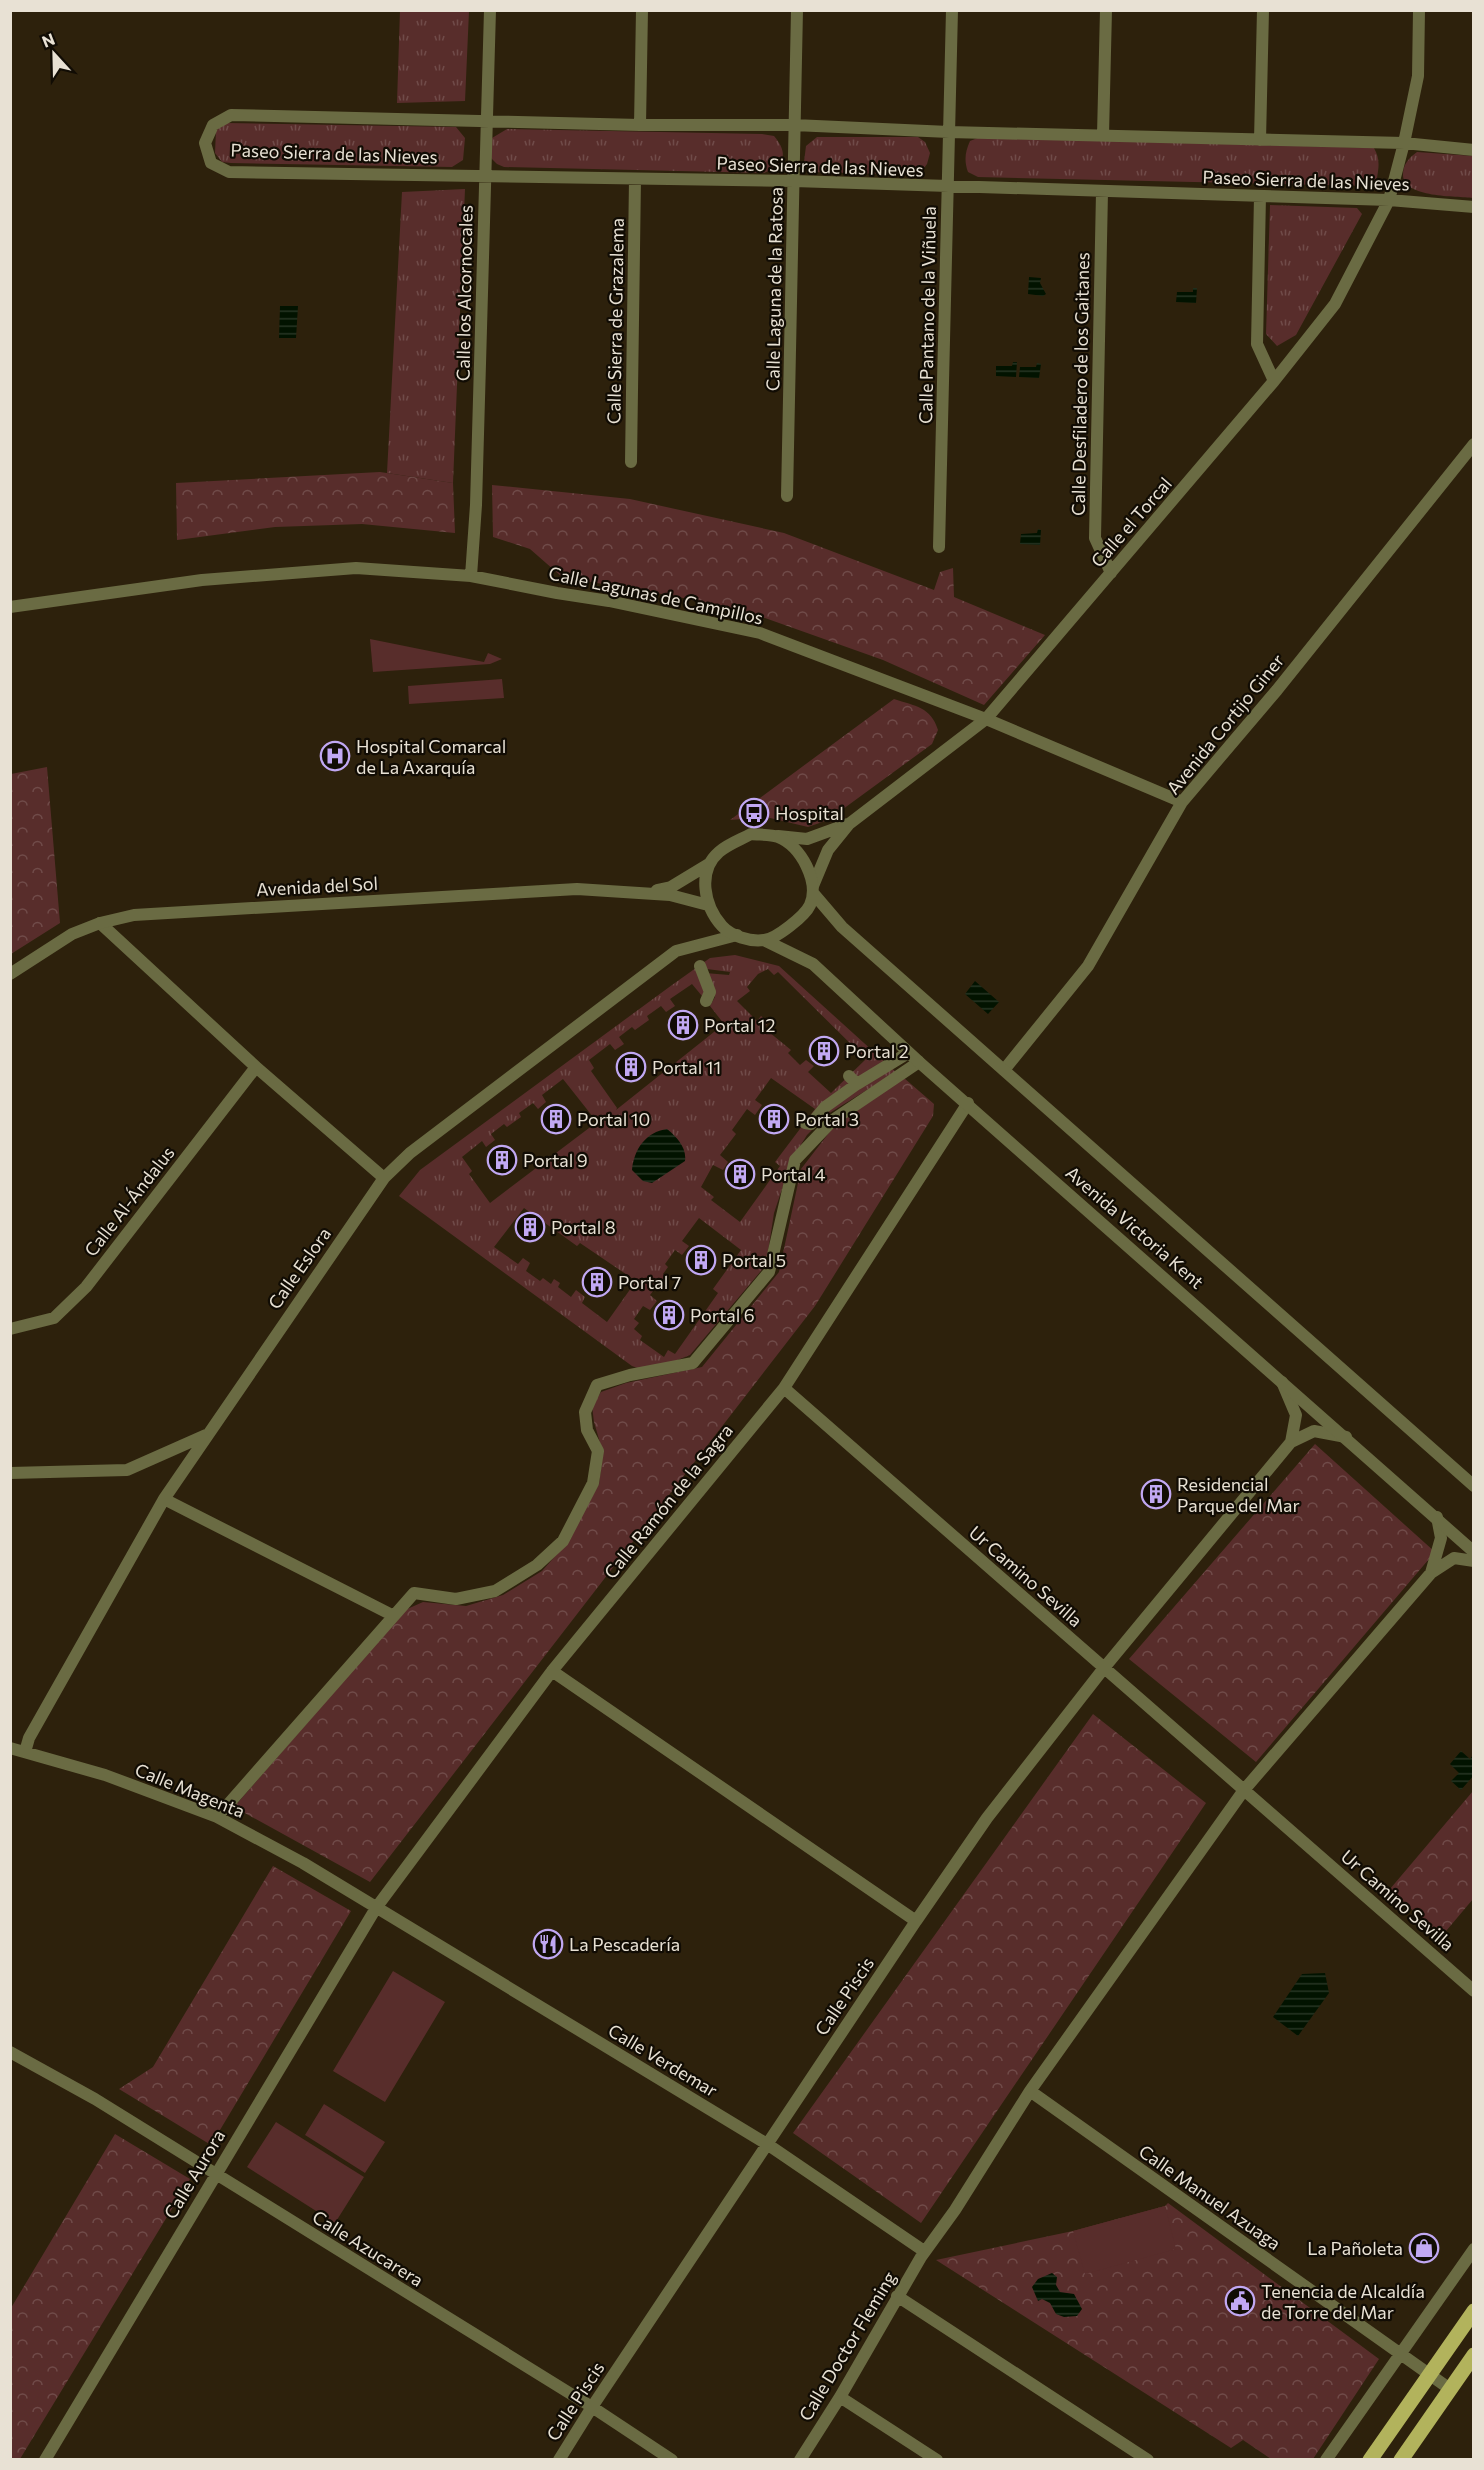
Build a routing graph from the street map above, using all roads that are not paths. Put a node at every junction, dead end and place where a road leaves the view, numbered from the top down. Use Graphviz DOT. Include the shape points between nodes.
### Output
graph roads {
  1 [pos="490,10"];
  2 [pos="642,10"];
  3 [pos="797,10"];
  4 [pos="952,10"];
  5 [pos="1106,10"];
  6 [pos="1263,10"];
  7 [pos="1419,10"];
  8 [pos="486,121"];
  9 [pos="640,125"];
  10 [pos="794,125"];
  11 [pos="949,132"];
  12 [pos="1103,135"];
  13 [pos="1260,140"];
  14 [pos="1404,143"];
  15 [pos="1473,150"];
  16 [pos="485,175"];
  17 [pos="635,179"];
  18 [pos="794,181"];
  19 [pos="948,188"];
  20 [pos="1102,192"];
  21 [pos="1260,196"];
  22 [pos="1389,200"];
  23 [pos="1473,207"];
  24 [pos="1274,381"];
  25 [pos="1473,444"];
  26 [pos="631,462"];
  27 [pos="788,496"];
  28 [pos="939,548"];
  29 [pos="1111,573"];
  30 [pos="471,576"];
  31 [pos="10,607"];
  32 [pos="986,719"];
  33 [pos="1182,802"];
  34 [pos="849,824"];
  35 [pos="778,836"];
  36 [pos="709,864"];
  37 [pos="813,890"];
  38 [pos="641,894"];
  39 [pos="708,905"];
  40 [pos="100,923"];
  41 [pos="737,935"];
  42 [pos="766,940"];
  43 [pos="699,966"];
  44 [pos="10,974"];
  45 [pos="706,1001"];
  46 [pos="909,1053"];
  47 [pos="919,1062"];
  48 [pos="256,1067"];
  49 [pos="1004,1070"];
  50 [pos="968,1103"];
  51 [pos="805,1123"];
  52 [pos="384,1178"];
  53 [pos="10,1329"];
  54 [pos="1282,1381"];
  55 [pos="784,1388"];
  56 [pos="207,1434"];
  57 [pos="1346,1437"];
  58 [pos="1291,1442"];
  59 [pos="10,1473"];
  60 [pos="1473,1486"];
  61 [pos="164,1499"];
  62 [pos="1437,1517"];
  63 [pos="1473,1552"];
  64 [pos="1473,1561"];
  65 [pos="1431,1573"];
  66 [pos="394,1616"];
  67 [pos="1104,1668"];
  68 [pos="552,1671"];
  69 [pos="10,1748"];
  70 [pos="25,1752"];
  71 [pos="1244,1790"];
  72 [pos="217,1817"];
  73 [pos="376,1908"];
  74 [pos="916,1921"];
  75 [pos="1473,1991"];
  76 [pos="10,2052"];
  77 [pos="10,2062"];
  78 [pos="44,2069"];
  79 [pos="1030,2091"];
  80 [pos="767,2144"];
  81 [pos="215,2174"];
  82 [pos="1473,2248"];
  83 [pos="924,2251"];
  84 [pos="897,2296"];
  85 [pos="1473,2311"];
  86 [pos="1400,2354"];
  87 [pos="1471,2363"];
  88 [pos="1429,2374"];
  89 [pos="1450,2389"];
  90 [pos="840,2397"];
  91 [pos="592,2407"];
  92 [pos="45,2460"];
  93 [pos="559,2460"];
  94 [pos="672,2460"];
  95 [pos="800,2460"];
  96 [pos="937,2460"];
  97 [pos="1148,2460"];
  98 [pos="1326,2460"];
  99 [pos="1370,2460"];
  100 [pos="1401,2460"];
  1 -- 8 [label="street, Calle los Alcornocales"];
  2 -- 9 [label="street"];
  3 -- 10 [label="street, Calle Laguna de la Ratosa"];
  4 -- 11 [label="street, Calle Pantano de la Viñuela"];
  5 -- 12 [label="street"];
  6 -- 13 [label="street"];
  7 -- 14 [label="street" via="1418,76"];
  8 -- 9 [label="street, Paseo Sierra de las Nieves"];
  8 -- 16 [label="street, Calle los Alcornocales"];
  8 -- 16 [label="street, Paseo Sierra de las Nieves" via="231,115 213,125 205,143 211,163 229,172"];
  9 -- 10 [label="street, Paseo Sierra de las Nieves"];
  10 -- 11 [label="street, Paseo Sierra de las Nieves"];
  10 -- 18 [label="street, Calle Laguna de la Ratosa"];
  11 -- 12 [label="street, Paseo Sierra de las Nieves"];
  11 -- 19 [label="street, Calle Pantano de la Viñuela"];
  12 -- 13 [label="street, Paseo Sierra de las Nieves"];
  13 -- 14 [label="street, Paseo Sierra de las Nieves"];
  14 -- 15 [label="street, Paseo Sierra de las Nieves"];
  14 -- 22 [label="street"];
  16 -- 17 [label="street, Paseo Sierra de las Nieves"];
  16 -- 30 [label="street, Calle los Alcornocales"];
  17 -- 18 [label="street, Paseo Sierra de las Nieves"];
  17 -- 26 [label="street, Calle Sierra de Grazalema"];
  18 -- 19 [label="street, Paseo Sierra de las Nieves"];
  18 -- 27 [label="street, Calle Laguna de la Ratosa"];
  19 -- 20 [label="street, Paseo Sierra de las Nieves"];
  19 -- 28 [label="street, Calle Pantano de la Viñuela"];
  20 -- 21 [label="street, Paseo Sierra de las Nieves"];
  20 -- 29 [label="street, Calle Desfiladero de los Gaitanes" via="1095,538"];
  21 -- 22 [label="street, Paseo Sierra de las Nieves"];
  21 -- 24 [label="street" via="1257,344"];
  22 -- 23 [label="street, Paseo Sierra de las Nieves"];
  22 -- 24 [label="street, Calle el Torcal" via="1335,304"];
  24 -- 29 [label="street, Calle el Torcal"];
  25 -- 33 [label="street, Avenida Cortijo Giner" via="1277,690"];
  29 -- 32 [label="street, Calle el Torcal"];
  30 -- 31 [label="street, Calle Lagunas de Campillos" via="356,568 202,580"];
  30 -- 32 [label="street, Calle Lagunas de Campillos" via="609,600 760,633"];
  32 -- 33 [label="street, Calle Lagunas de Campillos"];
  32 -- 34 [label="street, Calle el Torcal"];
  33 -- 49 [label="street, Avenida Cortijo Giner" via="1088,966"];
  34 -- 35 [label="street" via="807,838"];
  34 -- 37 [label="street" via="828,850"];
  35 -- 36 [label="street" via="751,834 718,852"];
  35 -- 37 [label="street" via="808,865"];
  36 -- 38 [label="street, Avenida del Sol" via="671,887"];
  36 -- 39 [label="street" via="705,885"];
  37 -- 42 [label="street" via="810,906 794,923"];
  37 -- 49 [label="street, Avenida Victoria Kent" via="842,927"];
  38 -- 39 [label="street, Avenida del Sol" via="670,895"];
  38 -- 40 [label="street, Avenida del Sol" via="565,890 134,915"];
  39 -- 41 [label="street" via="722,927"];
  40 -- 44 [label="street, Avenida del Sol" via="72,934"];
  40 -- 48 [label="street"];
  41 -- 42 [label="street"];
  41 -- 52 [label="street, Calle Eslora" via="676,951 410,1153"];
  42 -- 46 [label="street, Avenida Victoria Kent" via="813,964"];
  43 -- 45 [label="street" via="710,992"];
  46 -- 47 [label="street, Avenida Victoria Kent"];
  46 -- 51 [label="street" via="853,1080 811,1124"];
  47 -- 50 [label="street, Avenida Victoria Kent"];
  47 -- 66 [label="street" via="832,1120 795,1160 770,1272 693,1363 597,1385 585,1412 587,1430 598,1451 593,1483 563,1541 537,1565 495,1591 456,1599 414,1593"];
  48 -- 52 [label="street"];
  48 -- 53 [label="street, Calle Al-Ándalus" via="86,1287 54,1318"];
  49 -- 60 [label="street, Avenida Victoria Kent"];
  50 -- 54 [label="street, Avenida Victoria Kent"];
  50 -- 55 [label="street, Calle Ramón de la Sagra"];
  52 -- 56 [label="street, Calle Eslora"];
  54 -- 57 [label="street, Avenida Victoria Kent"];
  54 -- 58 [label="street" via="1296,1415"];
  55 -- 67 [label="street, Ur Camino Sevilla"];
  55 -- 68 [label="street, Calle Ramón de la Sagra"];
  56 -- 59 [label="street" via="127,1470"];
  56 -- 61 [label="street, Calle Eslora"];
  57 -- 58 [label="street" via="1314,1431"];
  57 -- 62 [label="street, Avenida Victoria Kent"];
  58 -- 67 [label="street, Calle Piscis"];
  61 -- 66 [label="street"];
  61 -- 70 [label="street, Calle Eslora" via="29,1738"];
  62 -- 63 [label="street, Avenida Victoria Kent"];
  62 -- 65 [label="street" via="1441,1538"];
  64 -- 65 [label="street" via="1455,1558"];
  65 -- 71 [label="street"];
  66 -- 72 [label="street"];
  67 -- 71 [label="street, Ur Camino Sevilla"];
  67 -- 74 [label="street, Calle Piscis" via="987,1818"];
  68 -- 73 [label="street, Calle Ramón de la Sagra"];
  68 -- 74 [label="street"];
  69 -- 70 [label="street, Calle Magenta"];
  70 -- 72 [label="street, Calle Magenta" via="105,1775"];
  71 -- 75 [label="street, Ur Camino Sevilla"];
  71 -- 79 [label="street"];
  72 -- 73 [label="street, Calle Magenta"];
  73 -- 80 [label="street, Calle Verdemar"];
  73 -- 81 [label="street, Calle Aurora"];
  74 -- 80 [label="street, Calle Piscis"];
  76 -- 78 [label="street, Calle Azucarera"];
  77 -- 78 [label="street, Calle Azucarera"];
  78 -- 81 [label="street, Calle Azucarera"];
  79 -- 83 [label="street, Calle Doctor Fleming" via="955,2210"];
  79 -- 86 [label="street, Calle Manuel Azuaga"];
  80 -- 83 [label="street, Calle Verdemar"];
  80 -- 91 [label="street, Calle Piscis"];
  81 -- 91 [label="street, Calle Azucarera"];
  81 -- 92 [label="street, Calle Aurora"];
  82 -- 86 [label="street"];
  83 -- 84 [label="street, Calle Doctor Fleming"];
  84 -- 90 [label="street, Calle Doctor Fleming"];
  84 -- 97 [label="street"];
  85 -- 88 [label="main road"];
  86 -- 88 [label="street, Calle Manuel Azuaga"];
  86 -- 98 [label="street"];
  87 -- 89 [label="main road"];
  88 -- 89 [label="street, Calle Manuel Azuaga"];
  88 -- 99 [label="main road"];
  89 -- 100 [label="main road"];
  90 -- 95 [label="street, Calle Doctor Fleming"];
  90 -- 96 [label="street"];
  91 -- 93 [label="street, Calle Piscis"];
  91 -- 94 [label="street, Calle Azucarera"];
}
